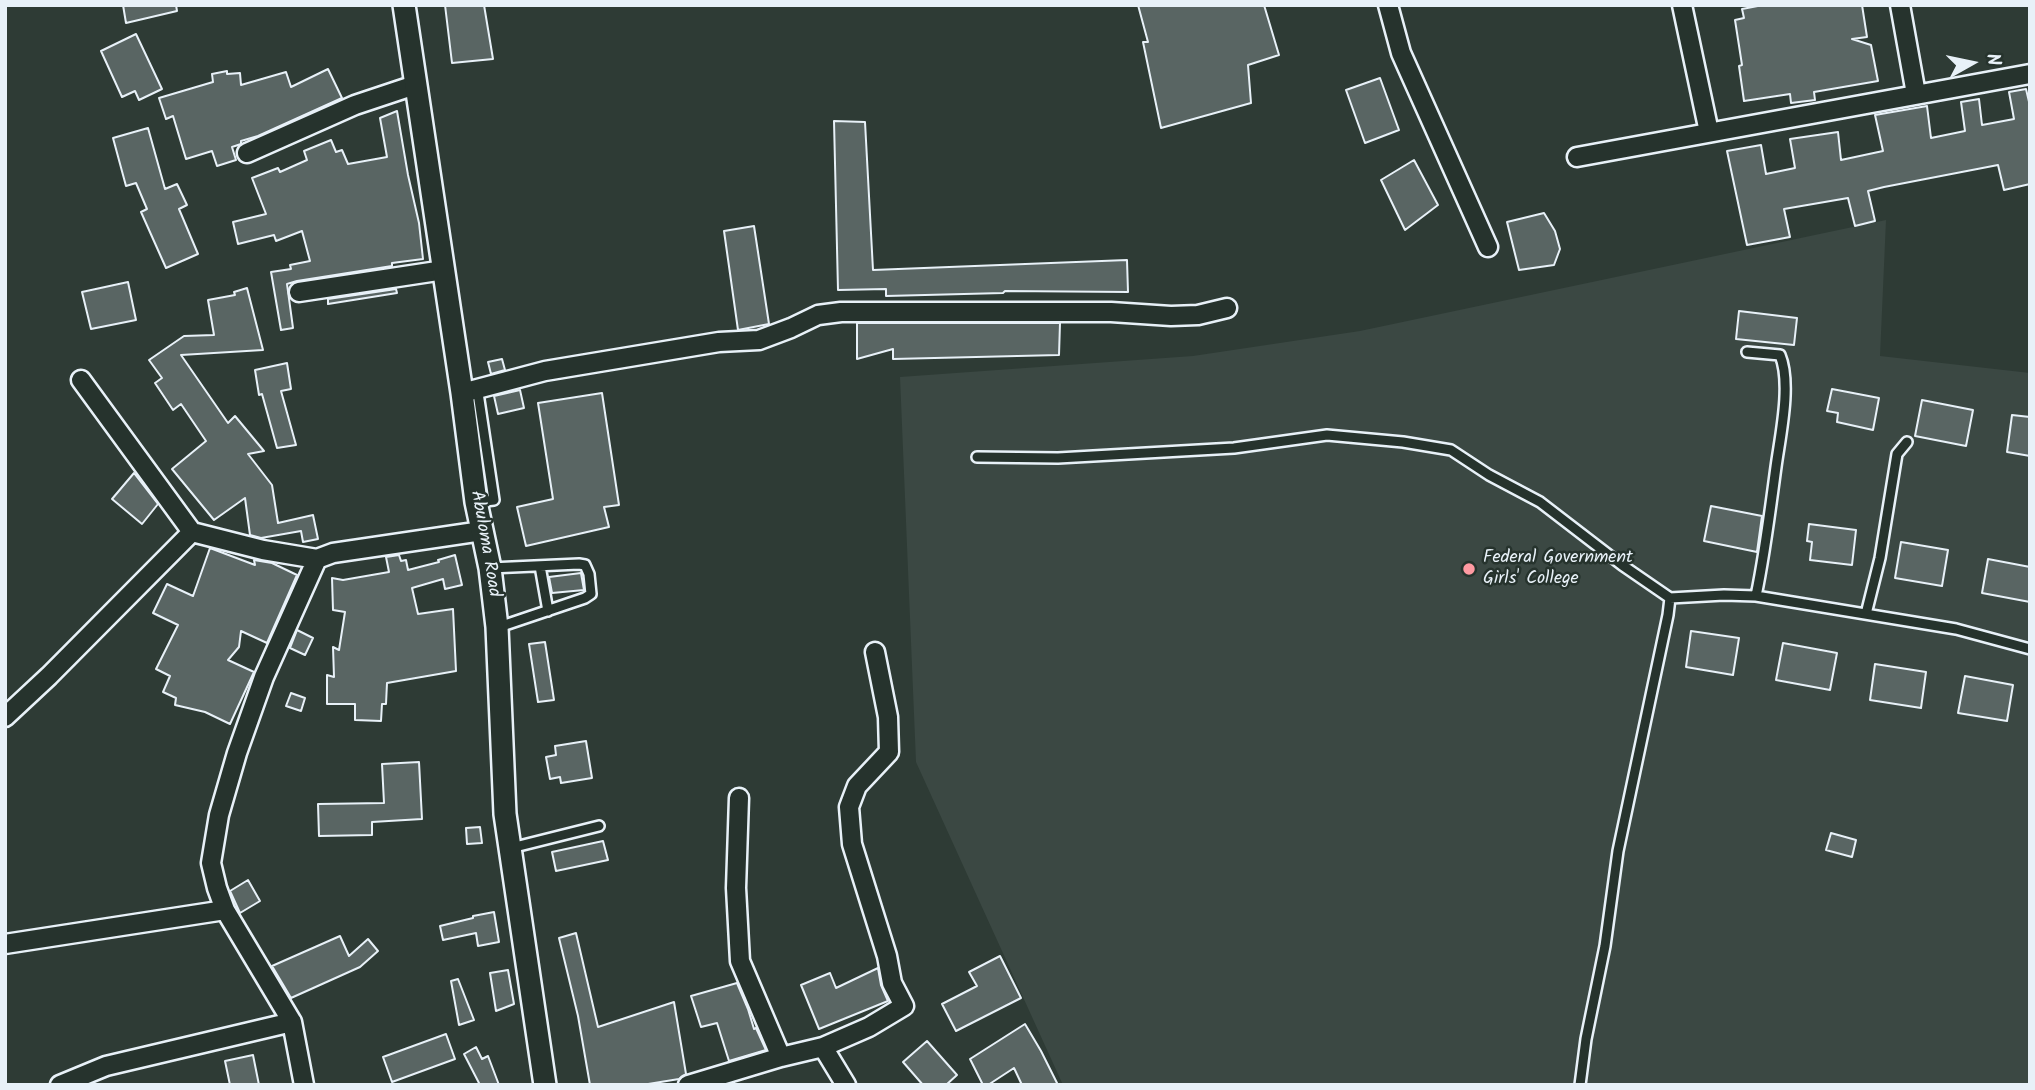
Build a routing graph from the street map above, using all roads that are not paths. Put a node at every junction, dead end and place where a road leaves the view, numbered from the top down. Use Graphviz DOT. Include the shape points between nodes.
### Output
graph roads {
  1 [pos="404,5"];
  2 [pos="1388,5"];
  3 [pos="1682,5"];
  4 [pos="1900,5"];
  5 [pos="2030,74"];
  6 [pos="415,85"];
  7 [pos="1916,94"];
  8 [pos="1709,132"];
  9 [pos="247,153"];
  10 [pos="1577,157"];
  11 [pos="1488,247"];
  12 [pos="444,270"];
  13 [pos="299,292"];
  14 [pos="1227,308"];
  15 [pos="1747,352"];
  16 [pos="81,380"];
  17 [pos="470,393"];
  18 [pos="1907,442"];
  19 [pos="976,457"];
  20 [pos="192,531"];
  21 [pos="482,531"];
  22 [pos="317,559"];
  23 [pos="541,566"];
  24 [pos="490,568"];
  25 [pos="1756,596"];
  26 [pos="1670,598"];
  27 [pos="548,611"];
  28 [pos="1866,614"];
  29 [pos="497,627"];
  30 [pos="2030,649"];
  31 [pos="875,652"];
  32 [pos="5,717"];
  33 [pos="739,798"];
  34 [pos="599,826"];
  35 [pos="511,848"];
  36 [pos="225,910"];
  37 [pos="5,944"];
  38 [pos="292,1022"];
  39 [pos="823,1047"];
  40 [pos="781,1057"];
  41 [pos="60,1085"];
  42 [pos="303,1085"];
  43 [pos="545,1085"];
  44 [pos="688,1085"];
  45 [pos="846,1085"];
  46 [pos="1580,1085"];
  1 -- 6 [label="street, Abuloma Road"];
  2 -- 11 [label="street" via="1401,53"];
  3 -- 8 [label="street"];
  4 -- 7 [label="street"];
  5 -- 7 [label="street"];
  6 -- 9 [label="street" via="355,105"];
  6 -- 12 [label="street, Abuloma Road"];
  7 -- 8 [label="street"];
  8 -- 10 [label="street"];
  12 -- 13 [label="street"];
  12 -- 17 [label="street, Abuloma Road"];
  14 -- 17 [label="street" via="1171,316 841,312 818,315 760,340 719,342 545,371"];
  15 -- 25 [label="lane" via="1780,355 1783,364 1784,403"];
  16 -- 20 [label="street"];
  17 -- 21 [label="street, Abuloma Road"];
  18 -- 28 [label="lane" via="1897,454"];
  19 -- 26 [label="lane" via="1058,458 1234,448 1327,435 1451,450 1541,502"];
  20 -- 22 [label="street"];
  20 -- 32 [label="street"];
  21 -- 22 [label="street" via="333,552"];
  21 -- 24 [label="street, Abuloma Road"];
  22 -- 36 [label="street" via="264,677 219,815 211,863"];
  23 -- 24 [label="lane"];
  23 -- 27 [label="lane"];
  23 -- 27 [label="lane" via="585,565 589,574 589,596"];
  24 -- 29 [label="street, Abuloma Road"];
  25 -- 26 [label="lane"];
  25 -- 28 [label="lane"];
  26 -- 46 [label="lane" via="1618,851"];
  27 -- 29 [label="lane"];
  28 -- 30 [label="lane" via="1956,629"];
  29 -- 35 [label="street, Abuloma Road" via="505,814"];
  31 -- 39 [label="street" via="888,717 889,752 857,786 849,807 852,844 892,983 904,1006"];
  33 -- 40 [label="street" via="736,888 740,961"];
  34 -- 35 [label="lane"];
  35 -- 43 [label="street, Abuloma Road"];
  36 -- 37 [label="street"];
  36 -- 38 [label="street"];
  38 -- 41 [label="street" via="106,1066"];
  38 -- 42 [label="street"];
  39 -- 40 [label="street"];
  39 -- 45 [label="street"];
  40 -- 44 [label="street"];
}
